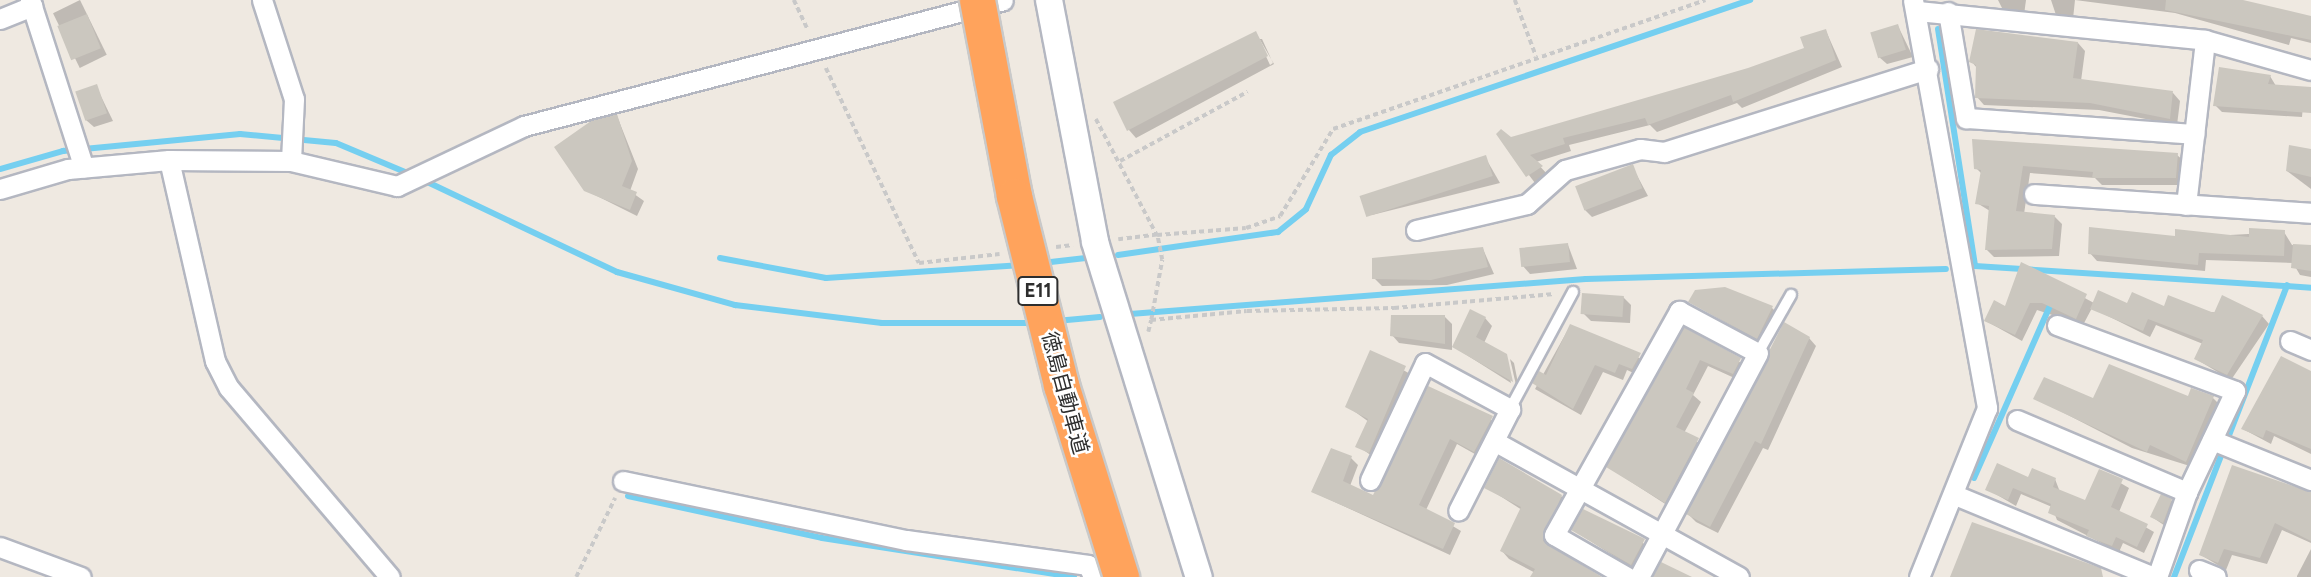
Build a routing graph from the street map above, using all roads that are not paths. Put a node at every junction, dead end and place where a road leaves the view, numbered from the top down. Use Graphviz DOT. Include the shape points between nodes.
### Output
graph roads {
  1 [pos="262,0"];
  2 [pos="977,0"];
  3 [pos="1003,0"];
  4 [pos="1049,0"];
  5 [pos="31,3"];
  6 [pos="1915,6"];
  7 [pos="1948,12"];
  8 [pos="0,19"];
  9 [pos="2205,40"];
  10 [pos="1928,69"];
  11 [pos="2311,70"];
  12 [pos="2194,134"];
  13 [pos="291,154"];
  14 [pos="169,160"];
  15 [pos="84,168"];
  16 [pos="0,189"];
  17 [pos="2034,194"];
  18 [pos="2186,205"];
  19 [pos="2311,213"];
  20 [pos="1416,230"];
  21 [pos="1573,292"];
  22 [pos="1791,295"];
  23 [pos="2057,325"];
  24 [pos="2290,341"];
  25 [pos="2311,350"];
  26 [pos="1758,353"];
  27 [pos="1510,409"];
  28 [pos="2017,420"];
  29 [pos="2212,440"];
  30 [pos="1494,441"];
  31 [pos="1370,480"];
  32 [pos="2311,480"];
  33 [pos="624,481"];
  34 [pos="1579,488"];
  35 [pos="2188,492"];
  36 [pos="1955,495"];
  37 [pos="1458,510"];
  38 [pos="1661,534"];
  39 [pos="0,547"];
  40 [pos="1090,571"];
  41 [pos="81,577"];
  42 [pos="390,577"];
  43 [pos="1115,577"];
  44 [pos="1121,577"];
  45 [pos="1199,577"];
  46 [pos="1628,577"];
  47 [pos="1639,577"];
  48 [pos="1739,577"];
  49 [pos="1919,577"];
  50 [pos="2156,577"];
  1 -- 13 [label="street" via="294,99"];
  2 -- 44 [label="highway, 徳島自動車道 / E11, bridge" via="1014,196 1061,385"];
  3 -- 13 [label="street" via="524,126 397,186"];
  4 -- 45 [label="street" via="1087,204 1133,381"];
  5 -- 8 [label="street"];
  5 -- 15 [label="street"];
  6 -- 7 [label="street"];
  6 -- 10 [label="street"];
  7 -- 9 [label="street"];
  7 -- 12 [label="street" via="1966,118"];
  9 -- 11 [label="street"];
  9 -- 12 [label="street"];
  10 -- 20 [label="street" via="1664,152 1640,149 1565,170 1527,204"];
  10 -- 36 [label="street" via="1987,408"];
  12 -- 18 [label="street"];
  13 -- 14 [label="street"];
  14 -- 15 [label="street"];
  14 -- 42 [label="street" via="215,361 229,388"];
  15 -- 16 [label="street"];
  17 -- 18 [label="street"];
  18 -- 19 [label="street"];
  21 -- 27 [label="lane"];
  22 -- 26 [label="lane"];
  23 -- 29 [label="street" via="2235,391"];
  24 -- 25 [label="street"];
  26 -- 34 [label="street" via="1679,311"];
  26 -- 38 [label="street"];
  27 -- 30 [label="street"];
  27 -- 31 [label="street" via="1425,363"];
  28 -- 35 [label="street"];
  29 -- 32 [label="street"];
  29 -- 35 [label="street"];
  30 -- 34 [label="street"];
  30 -- 37 [label="street"];
  33 -- 40 [label="street" via="906,540"];
  34 -- 38 [label="street"];
  34 -- 46 [label="street" via="1554,535"];
  35 -- 50 [label="street"];
  36 -- 49 [label="street"];
  36 -- 50 [label="street"];
  38 -- 47 [label="street"];
  38 -- 48 [label="street"];
  39 -- 41 [label="street"];
  40 -- 43 [label="street"];
}
